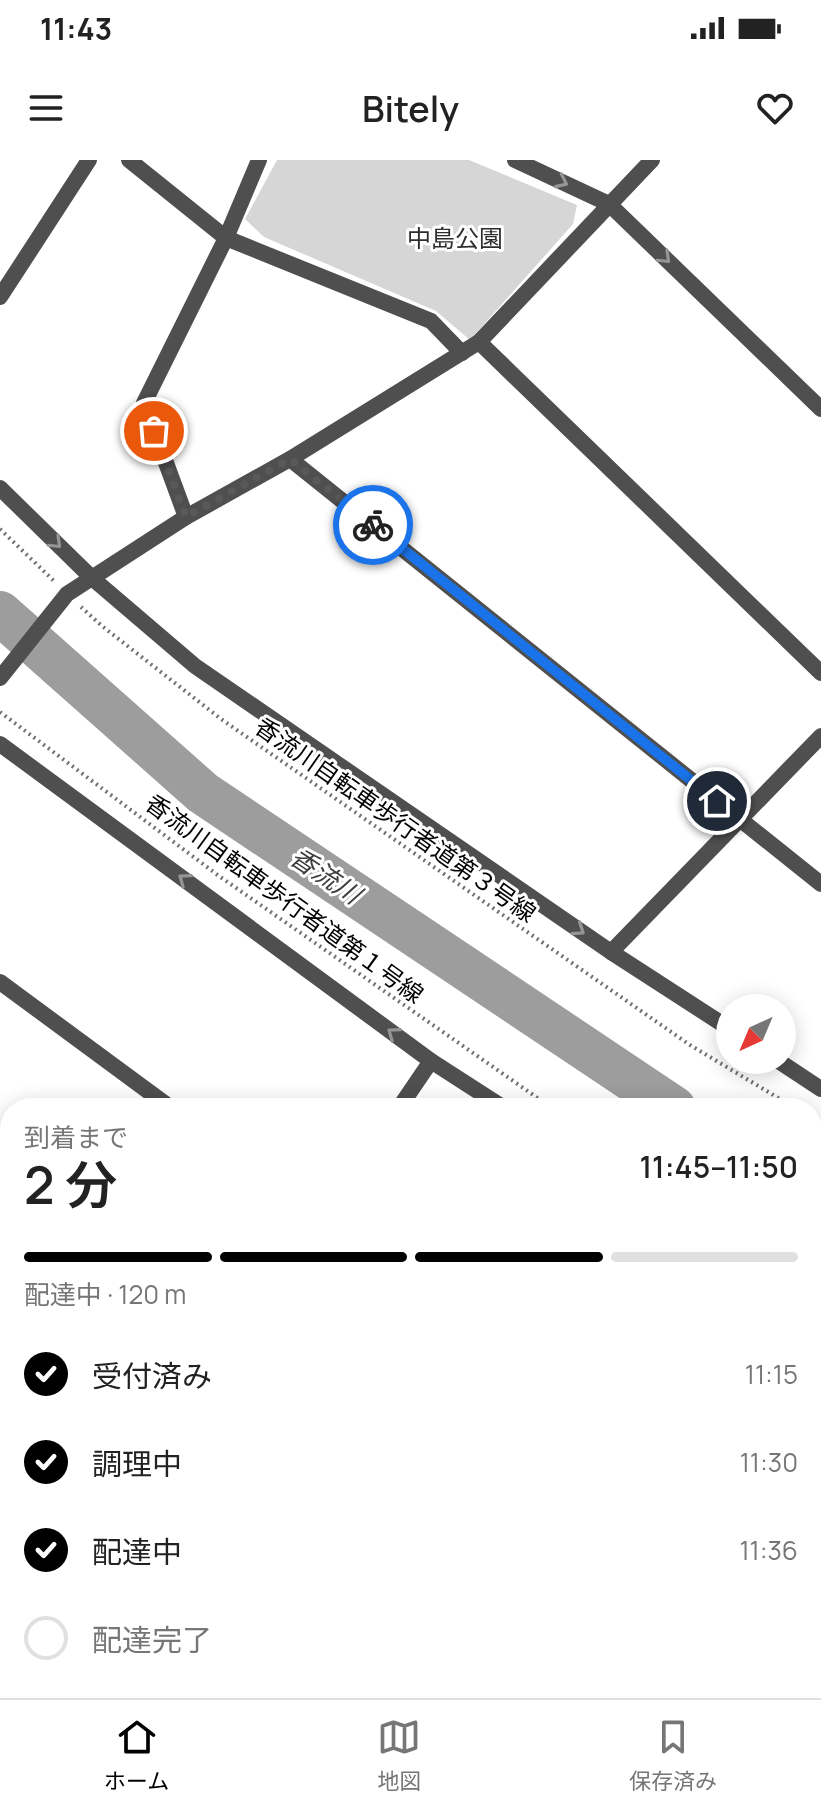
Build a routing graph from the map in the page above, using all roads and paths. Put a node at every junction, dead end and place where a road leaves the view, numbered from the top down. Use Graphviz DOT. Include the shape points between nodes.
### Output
graph roads {
  1 [pos="89,160"];
  2 [pos="129,160"];
  3 [pos="259,160"];
  4 [pos="515,160"];
  5 [pos="652,160"];
  6 [pos="609,204"];
  7 [pos="226,238"];
  8 [pos="0,297"];
  9 [pos="479,342"];
  10 [pos="462,353"];
  11 [pos="821,409"];
  12 [pos="290,459"];
  13 [pos="0,488"];
  14 [pos="186,517"];
  15 [pos="0,529"];
  16 [pos="92,578"];
  17 [pos="64,598"];
  18 [pos="821,673"];
  19 [pos="0,678"];
  20 [pos="0,712"];
  21 [pos="821,736"];
  22 [pos="0,744"];
  23 [pos="741,820"];
  24 [pos="821,884"];
  25 [pos="611,952"];
  26 [pos="0,982"];
  27 [pos="716,1020"];
  28 [pos="431,1061"];
  29 [pos="796,1073"];
  30 [pos="821,1089"];
  31 [pos="157,1098"];
  32 [pos="406,1098"];
  33 [pos="488,1098"];
  34 [pos="538,1098"];
  35 [pos="778,1098"];
  1 -- 8 [label="street"];
  2 -- 7 [label="street"];
  3 -- 7 [label="street"];
  4 -- 6 [label="street, one-way"];
  5 -- 6 [label="street"];
  6 -- 9 [label="street"];
  6 -- 11 [label="street, one-way"];
  7 -- 10 [label="street" via="431,321"];
  7 -- 14 [label="street" via="144,403"];
  9 -- 10 [label="street"];
  9 -- 18 [label="street"];
  10 -- 12 [label="street"];
  12 -- 14 [label="street"];
  12 -- 23 [label="street"];
  13 -- 16 [label="street, one-way"];
  14 -- 16 [label="street"];
  15 -- 17 [label="path, 香流川自転車歩行者道第３号線"];
  16 -- 17 [label="street"];
  16 -- 25 [label="street, one-way" via="195,666"];
  17 -- 19 [label="street"];
  17 -- 35 [label="path, 香流川自転車歩行者道第３号線" via="221,719 690,1045"];
  20 -- 34 [label="path, 香流川自転車歩行者道第１号線" via="219,876"];
  21 -- 23 [label="street"];
  28 -- 22 [label="street, one-way"];
  23 -- 24 [label="street"];
  23 -- 25 [label="street"];
  25 -- 27 [label="street"];
  26 -- 31 [label="street"];
  28 -- 32 [label="street"];
  28 -- 33 [label="street"];
  29 -- 30 [label="street"];
}
